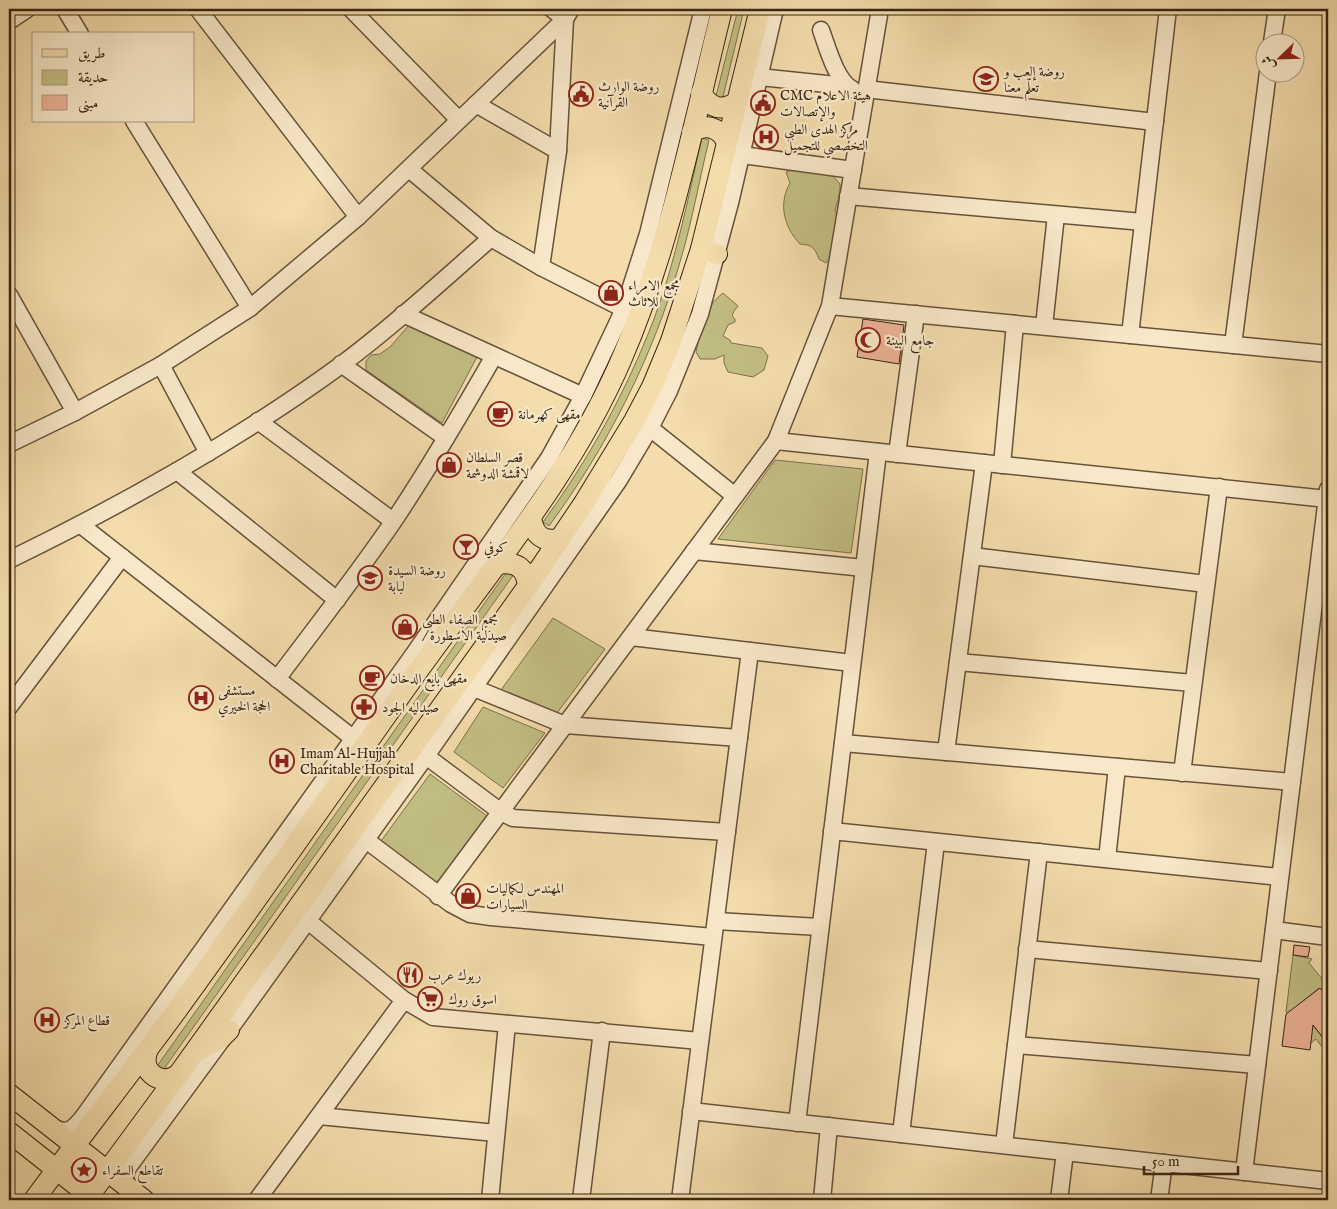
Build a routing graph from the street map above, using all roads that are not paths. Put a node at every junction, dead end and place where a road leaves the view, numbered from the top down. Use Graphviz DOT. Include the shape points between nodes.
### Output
graph roads {
  1 [pos="27,9"];
  2 [pos="65,9"];
  3 [pos="198,9"];
  4 [pos="351,9"];
  5 [pos="552,9"];
  6 [pos="703,9"];
  7 [pos="722,9"];
  8 [pos="760,9"];
  9 [pos="775,9"];
  10 [pos="880,9"];
  11 [pos="1168,9"];
  12 [pos="1277,9"];
  13 [pos="568,14"];
  14 [pos="9,21"];
  15 [pos="821,30"];
  16 [pos="79,32"];
  17 [pos="1274,32"];
  18 [pos="760,77"];
  19 [pos="1267,82"];
  20 [pos="846,86"];
  21 [pos="866,92"];
  22 [pos="701,93"];
  23 [pos="737,102"];
  24 [pos="476,104"];
  25 [pos="460,120"];
  26 [pos="135,122"];
  27 [pos="1155,122"];
  28 [pos="692,132"];
  29 [pos="734,148"];
  30 [pos="558,151"];
  31 [pos="409,169"];
  32 [pos="853,170"];
  33 [pos="848,196"];
  34 [pos="1056,214"];
  35 [pos="358,217"];
  36 [pos="1143,222"];
  37 [pos="657,236"];
  38 [pos="491,238"];
  39 [pos="709,252"];
  40 [pos="541,267"];
  41 [pos="9,295"];
  42 [pos="830,306"];
  43 [pos="250,308"];
  44 [pos="624,309"];
  45 [pos="403,314"];
  46 [pos="916,314"];
  47 [pos="1015,324"];
  48 [pos="1044,326"];
  49 [pos="1130,335"];
  50 [pos="1233,345"];
  51 [pos="1328,354"];
  52 [pos="494,356"];
  53 [pos="161,364"];
  54 [pos="341,364"];
  55 [pos="583,396"];
  56 [pos="75,412"];
  57 [pos="258,421"];
  58 [pos="650,428"];
  59 [pos="446,438"];
  60 [pos="776,442"];
  61 [pos="9,444"];
  62 [pos="878,452"];
  63 [pos="208,453"];
  64 [pos="898,454"];
  65 [pos="984,463"];
  66 [pos="1002,465"];
  67 [pos="177,471"];
  68 [pos="1219,487"];
  69 [pos="1328,494"];
  70 [pos="735,496"];
  71 [pos="531,518"];
  72 [pos="393,521"];
  73 [pos="81,525"];
  74 [pos="560,539"];
  75 [pos="694,551"];
  76 [pos="972,556"];
  77 [pos="122,557"];
  78 [pos="9,560"];
  79 [pos="498,564"];
  80 [pos="864,568"];
  81 [pos="1206,584"];
  82 [pos="528,586"];
  83 [pos="337,600"];
  84 [pos="631,636"];
  85 [pos="750,651"];
  86 [pos="422,655"];
  87 [pos="958,662"];
  88 [pos="852,663"];
  89 [pos="277,679"];
  90 [pos="1193,683"];
  91 [pos="467,684"];
  92 [pos="9,707"];
  93 [pos="565,726"];
  94 [pos="739,738"];
  95 [pos="354,739"];
  96 [pos="843,743"];
  97 [pos="946,752"];
  98 [pos="426,756"];
  99 [pos="1117,767"];
  100 [pos="1182,772"];
  101 [pos="1292,782"];
  102 [pos="501,812"];
  103 [pos="832,831"];
  104 [pos="727,832"];
  105 [pos="366,840"];
  106 [pos="936,842"];
  107 [pos="1039,852"];
  108 [pos="1107,859"];
  109 [pos="1280,877"];
  110 [pos="438,896"];
  111 [pos="308,921"];
  112 [pos="820,927"];
  113 [pos="714,929"];
  114 [pos="1274,930"];
  115 [pos="1328,937"];
  116 [pos="1027,949"];
  117 [pos="1269,972"];
  118 [pos="404,1000"];
  119 [pos="173,1003"];
  120 [pos="506,1024"];
  121 [pos="229,1030"];
  122 [pos="602,1031"];
  123 [pos="700,1041"];
  124 [pos="1016,1046"];
  125 [pos="148,1049"];
  126 [pos="1257,1065"];
  127 [pos="182,1068"];
  128 [pos="9,1094"];
  129 [pos="691,1111"];
  130 [pos="319,1116"];
  131 [pos="796,1123"];
  132 [pos="51,1126"];
  133 [pos="829,1126"];
  134 [pos="9,1132"];
  135 [pos="496,1133"];
  136 [pos="901,1134"];
  137 [pos="75,1145"];
  138 [pos="1004,1145"];
  139 [pos="1065,1152"];
  140 [pos="1164,1163"];
  141 [pos="57,1170"];
  142 [pos="107,1171"];
  143 [pos="1244,1172"];
  144 [pos="1328,1181"];
  145 [pos="137,1195"];
  146 [pos="90,1199"];
  147 [pos="34,1200"];
  148 [pos="257,1200"];
  149 [pos="490,1200"];
  150 [pos="581,1200"];
  151 [pos="680,1200"];
  152 [pos="822,1200"];
  153 [pos="1059,1200"];
  154 [pos="1159,1200"];
  1 -- 14 [label="street"];
  2 -- 16 [label="street"];
  3 -- 35 [label="street"];
  4 -- 25 [label="street"];
  5 -- 13 [label="street"];
  6 -- 37 [label="street"];
  7 -- 22 [label="main road"];
  8 -- 23 [label="main road"];
  9 -- 18 [label="street"];
  10 -- 21 [label="street"];
  11 -- 27 [label="street"];
  12 -- 17 [label="street"];
  13 -- 24 [label="street"];
  13 -- 30 [label="street"];
  15 -- 20 [label="street"];
  18 -- 20 [label="street"];
  18 -- 29 [label="street"];
  19 -- 50 [label="street"];
  20 -- 21 [label="street"];
  21 -- 27 [label="street"];
  21 -- 32 [label="street"];
  22 -- 23 [label="main road" via="712,106 721,108"];
  22 -- 28 [label="main road"];
  23 -- 29 [label="main road"];
  24 -- 25 [label="street"];
  24 -- 30 [label="street"];
  25 -- 31 [label="street"];
  26 -- 43 [label="street"];
  27 -- 36 [label="street"];
  28 -- 29 [label="main road" via="699,127 716,129"];
  28 -- 37 [label="main road"];
  29 -- 32 [label="street"];
  29 -- 39 [label="main road"];
  30 -- 40 [label="street"];
  31 -- 35 [label="street"];
  31 -- 38 [label="street"];
  32 -- 33 [label="street"];
  33 -- 34 [label="street"];
  33 -- 42 [label="street"];
  34 -- 36 [label="street"];
  34 -- 48 [label="street"];
  35 -- 43 [label="street"];
  36 -- 49 [label="street"];
  37 -- 44 [label="street"];
  37 -- 71 [label="main road" via="622,357 602,402"];
  38 -- 40 [label="street"];
  38 -- 45 [label="street"];
  39 -- 58 [label="street" via="700,314 669,391"];
  39 -- 74 [label="main road" via="652,387"];
  40 -- 44 [label="street"];
  41 -- 56 [label="street"];
  42 -- 46 [label="street"];
  42 -- 60 [label="street"];
  43 -- 53 [label="street"];
  44 -- 55 [label="street"];
  45 -- 52 [label="street"];
  45 -- 54 [label="street"];
  46 -- 47 [label="street"];
  46 -- 64 [label="street"];
  47 -- 48 [label="street"];
  47 -- 66 [label="street"];
  48 -- 49 [label="street"];
  49 -- 50 [label="street"];
  50 -- 51 [label="street"];
  52 -- 55 [label="street"];
  52 -- 59 [label="street"];
  53 -- 56 [label="street"];
  53 -- 63 [label="street"];
  54 -- 57 [label="street"];
  54 -- 59 [label="street"];
  55 -- 86 [label="street" via="549,458"];
  56 -- 61 [label="street"];
  57 -- 63 [label="street"];
  57 -- 72 [label="street"];
  58 -- 70 [label="street"];
  58 -- 91 [label="street" via="619,480"];
  59 -- 72 [label="street"];
  60 -- 62 [label="street"];
  60 -- 70 [label="street"];
  62 -- 64 [label="street"];
  62 -- 80 [label="street"];
  63 -- 67 [label="street"];
  64 -- 65 [label="street"];
  65 -- 66 [label="street"];
  65 -- 76 [label="street"];
  66 -- 68 [label="street"];
  67 -- 73 [label="street"];
  67 -- 83 [label="street"];
  68 -- 69 [label="street"];
  68 -- 81 [label="street"];
  69 -- 101 [label="street"];
  70 -- 75 [label="street"];
  71 -- 74 [label="main road" via="537,534 544,539"];
  71 -- 79 [label="main road"];
  72 -- 83 [label="street"];
  73 -- 77 [label="street"];
  73 -- 78 [label="street"];
  74 -- 82 [label="main road"];
  75 -- 80 [label="street"];
  75 -- 84 [label="street"];
  76 -- 81 [label="street"];
  76 -- 87 [label="street"];
  77 -- 89 [label="street"];
  77 -- 92 [label="street"];
  79 -- 82 [label="main road" via="516,565 523,570"];
  79 -- 86 [label="main road"];
  80 -- 88 [label="street"];
  81 -- 90 [label="street"];
  82 -- 91 [label="main road"];
  83 -- 89 [label="street"];
  84 -- 85 [label="street"];
  84 -- 93 [label="street"];
  85 -- 88 [label="street"];
  85 -- 94 [label="street"];
  86 -- 95 [label="street"];
  86 -- 119 [label="main road"];
  87 -- 90 [label="street"];
  87 -- 97 [label="street"];
  88 -- 96 [label="street"];
  89 -- 95 [label="street"];
  90 -- 100 [label="street"];
  91 -- 93 [label="street"];
  91 -- 98 [label="street"];
  91 -- 127 [label="main road"];
  93 -- 94 [label="street"];
  93 -- 102 [label="street"];
  94 -- 104 [label="street"];
  95 -- 119 [label="street"];
  96 -- 97 [label="street"];
  96 -- 103 [label="street"];
  97 -- 99 [label="street"];
  98 -- 102 [label="street"];
  98 -- 105 [label="street"];
  99 -- 100 [label="street"];
  99 -- 108 [label="street"];
  100 -- 101 [label="street"];
  101 -- 109 [label="street"];
  102 -- 104 [label="street" via="520,819"];
  102 -- 110 [label="street"];
  103 -- 106 [label="street"];
  103 -- 112 [label="street"];
  104 -- 113 [label="street"];
  105 -- 110 [label="street"];
  105 -- 111 [label="street"];
  106 -- 107 [label="street"];
  106 -- 136 [label="street"];
  107 -- 108 [label="street"];
  107 -- 116 [label="street"];
  108 -- 109 [label="street"];
  109 -- 114 [label="street"];
  110 -- 113 [label="street" via="460,910 480,916"];
  111 -- 118 [label="street"];
  111 -- 121 [label="street"];
  112 -- 113 [label="street"];
  112 -- 131 [label="street"];
  113 -- 123 [label="street"];
  114 -- 115 [label="street"];
  114 -- 117 [label="street"];
  116 -- 117 [label="street"];
  116 -- 124 [label="street"];
  117 -- 126 [label="street"];
  118 -- 120 [label="street" via="440,1019"];
  118 -- 130 [label="street"];
  119 -- 125 [label="main road"];
  119 -- 132 [label="street" via="79,1122 64,1131"];
  120 -- 122 [label="street"];
  120 -- 135 [label="street"];
  121 -- 127 [label="main road" via="199,1050"];
  121 -- 145 [label="street" via="127,1169 124,1176"];
  122 -- 123 [label="street"];
  122 -- 150 [label="street"];
  123 -- 129 [label="street"];
  124 -- 126 [label="street"];
  124 -- 138 [label="street"];
  125 -- 127 [label="main road" via="146,1065 152,1075 168,1080"];
  125 -- 137 [label="main road"];
  126 -- 143 [label="street"];
  127 -- 142 [label="main road"];
  128 -- 132 [label="main road"];
  129 -- 131 [label="street"];
  129 -- 151 [label="street"];
  130 -- 135 [label="street"];
  130 -- 148 [label="street"];
  131 -- 133 [label="street"];
  132 -- 137 [label="main road"];
  133 -- 136 [label="street"];
  133 -- 152 [label="street"];
  134 -- 141 [label="main road"];
  135 -- 149 [label="street"];
  136 -- 138 [label="street"];
  137 -- 141 [label="main road"];
  137 -- 142 [label="main road"];
  138 -- 139 [label="street"];
  139 -- 140 [label="street"];
  139 -- 153 [label="street"];
  140 -- 143 [label="street"];
  140 -- 154 [label="street"];
  141 -- 146 [label="main road"];
  141 -- 147 [label="main road"];
  142 -- 145 [label="main road"];
  142 -- 146 [label="main road"];
  143 -- 144 [label="street"];
}
